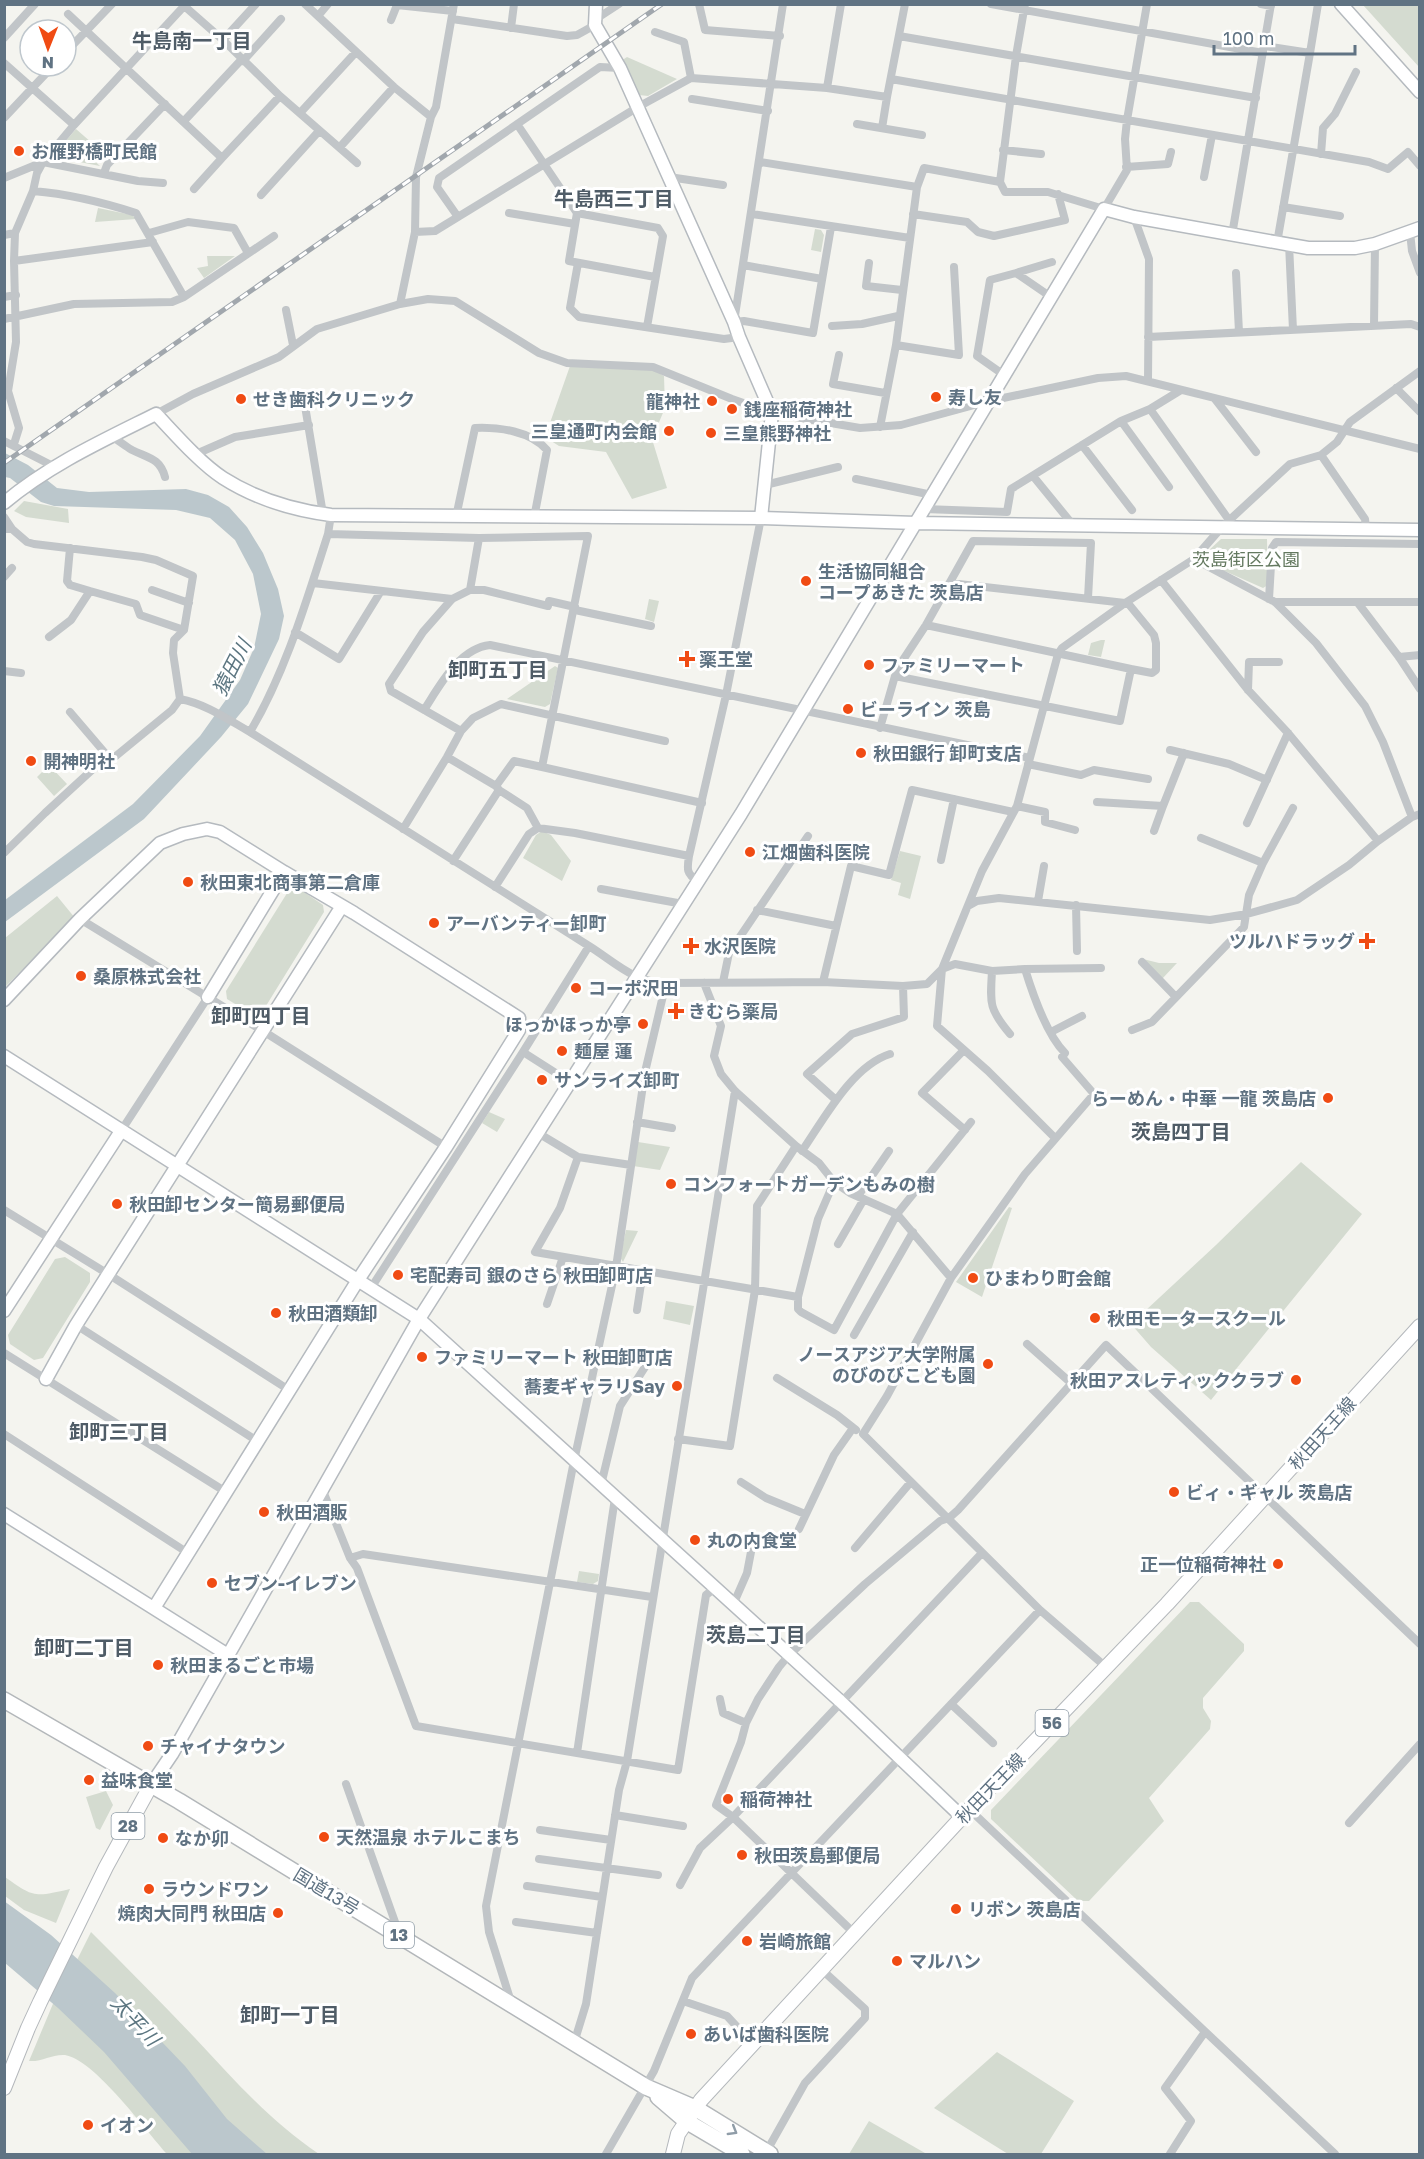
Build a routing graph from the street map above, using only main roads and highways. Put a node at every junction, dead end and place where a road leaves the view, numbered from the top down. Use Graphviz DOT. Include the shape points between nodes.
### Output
graph roads {
  1 [pos="1419,1326"];
  2 [pos="4,1700"];
  3 [pos="151,1785"];
  4 [pos="4,2088"];
  5 [pos="691,2115"];
  6 [pos="673,2154"];
  7 [pos="742,2154"];
  8 [pos="767,2154"];
  1 -- 5 [label="main road, 秋田天王線 / 56" via="1106,1667 854,1933"];
  2 -- 3 [label="highway, 国道13号 / 13"];
  3 -- 4 [label="main road, 28" via="70,1940"];
  3 -- 5 [label="highway, 国道13号 / 13"];
  5 -- 6 [label="main road, 秋田天王線 / 56" via="678,2134"];
  5 -- 7 [label="highway, 13"];
  5 -- 8 [label="highway, 13, one-way"];
}
